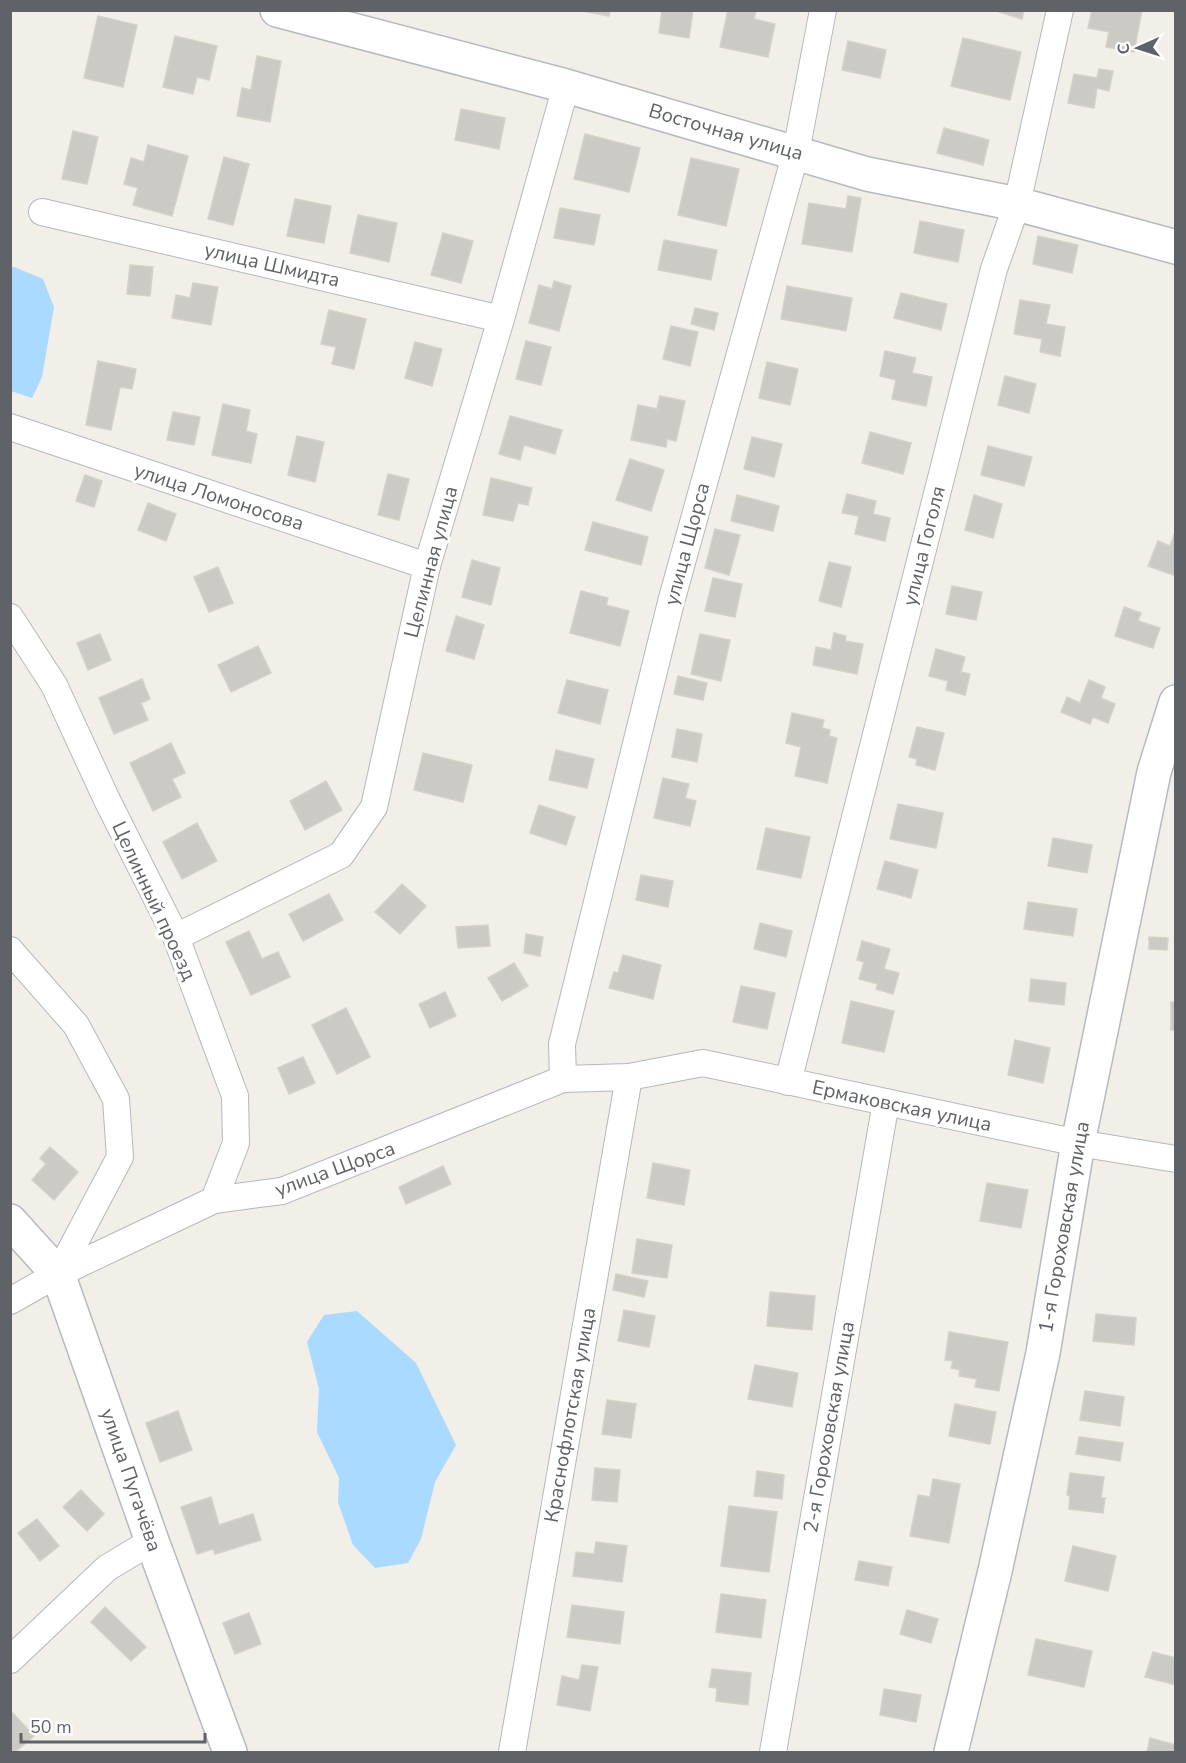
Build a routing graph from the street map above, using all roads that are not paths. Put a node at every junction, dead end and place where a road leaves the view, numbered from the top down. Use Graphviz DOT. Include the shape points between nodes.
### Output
graph roads {
  1 [pos="277,10"];
  2 [pos="823,10"];
  3 [pos="1060,10"];
  4 [pos="566,86"];
  5 [pos="796,152"];
  6 [pos="1017,204"];
  7 [pos="42,212"];
  8 [pos="1176,247"];
  9 [pos="501,319"];
  10 [pos="10,427"];
  11 [pos="427,566"];
  12 [pos="10,617"];
  13 [pos="1176,702"];
  14 [pos="176,938"];
  15 [pos="10,950"];
  16 [pos="629,1077"];
  17 [pos="563,1079"];
  18 [pos="788,1082"];
  19 [pos="886,1102"];
  20 [pos="1078,1143"];
  21 [pos="1176,1159"];
  22 [pos="214,1200"];
  23 [pos="10,1221"];
  24 [pos="58,1274"];
  25 [pos="10,1301"];
  26 [pos="152,1541"];
  27 [pos="10,1660"];
  28 [pos="230,1752"];
  29 [pos="512,1752"];
  30 [pos="773,1752"];
  31 [pos="951,1752"];
  1 -- 4 [label="street, Восточная улица"];
  2 -- 5 [label="street, улица Щорса"];
  3 -- 6 [label="street, улица Гоголя"];
  4 -- 5 [label="street, Восточная улица"];
  4 -- 9 [label="street, Целинная улица"];
  5 -- 6 [label="street, Восточная улица" via="867,174"];
  5 -- 17 [label="street, улица Щорса" via="671,602 562,1044"];
  6 -- 8 [label="street, Восточная улица"];
  6 -- 18 [label="street, улица Гоголя" via="994,268"];
  7 -- 9 [label="street, улица Шмидта"];
  9 -- 11 [label="street, Целинная улица"];
  10 -- 11 [label="street, улица Ломоносова"];
  11 -- 14 [label="street, Целинная улица" via="374,807 341,855"];
  12 -- 14 [label="street, Целинный проезд" via="54,685 106,800"];
  13 -- 20 [label="street, 1-я Гороховская улица" via="1154,772"];
  14 -- 22 [label="street, Целинный проезд" via="235,1096 236,1143"];
  15 -- 24 [label="street" via="76,1025 116,1099 120,1157"];
  16 -- 17 [label="street, улица Щорса"];
  16 -- 18 [label="street, Ермаковская улица" via="703,1063"];
  16 -- 29 [label="street, Краснофлотская улица"];
  17 -- 22 [label="street, улица Щорса" via="282,1191"];
  18 -- 19 [label="street, Ермаковская улица"];
  19 -- 20 [label="street, Ермаковская улица"];
  19 -- 30 [label="street, 2-я Гороховская улица"];
  20 -- 21 [label="street, Ермаковская улица"];
  20 -- 31 [label="street, 1-я Гороховская улица" via="1043,1353"];
  22 -- 24 [label="street, улица Щорса"];
  23 -- 24 [label="street, улица Пугачёва"];
  24 -- 25 [label="street, улица Щорса"];
  24 -- 26 [label="street, улица Пугачёва"];
  26 -- 27 [label="street" via="106,1568"];
  26 -- 28 [label="street, улица Пугачёва"];
}
